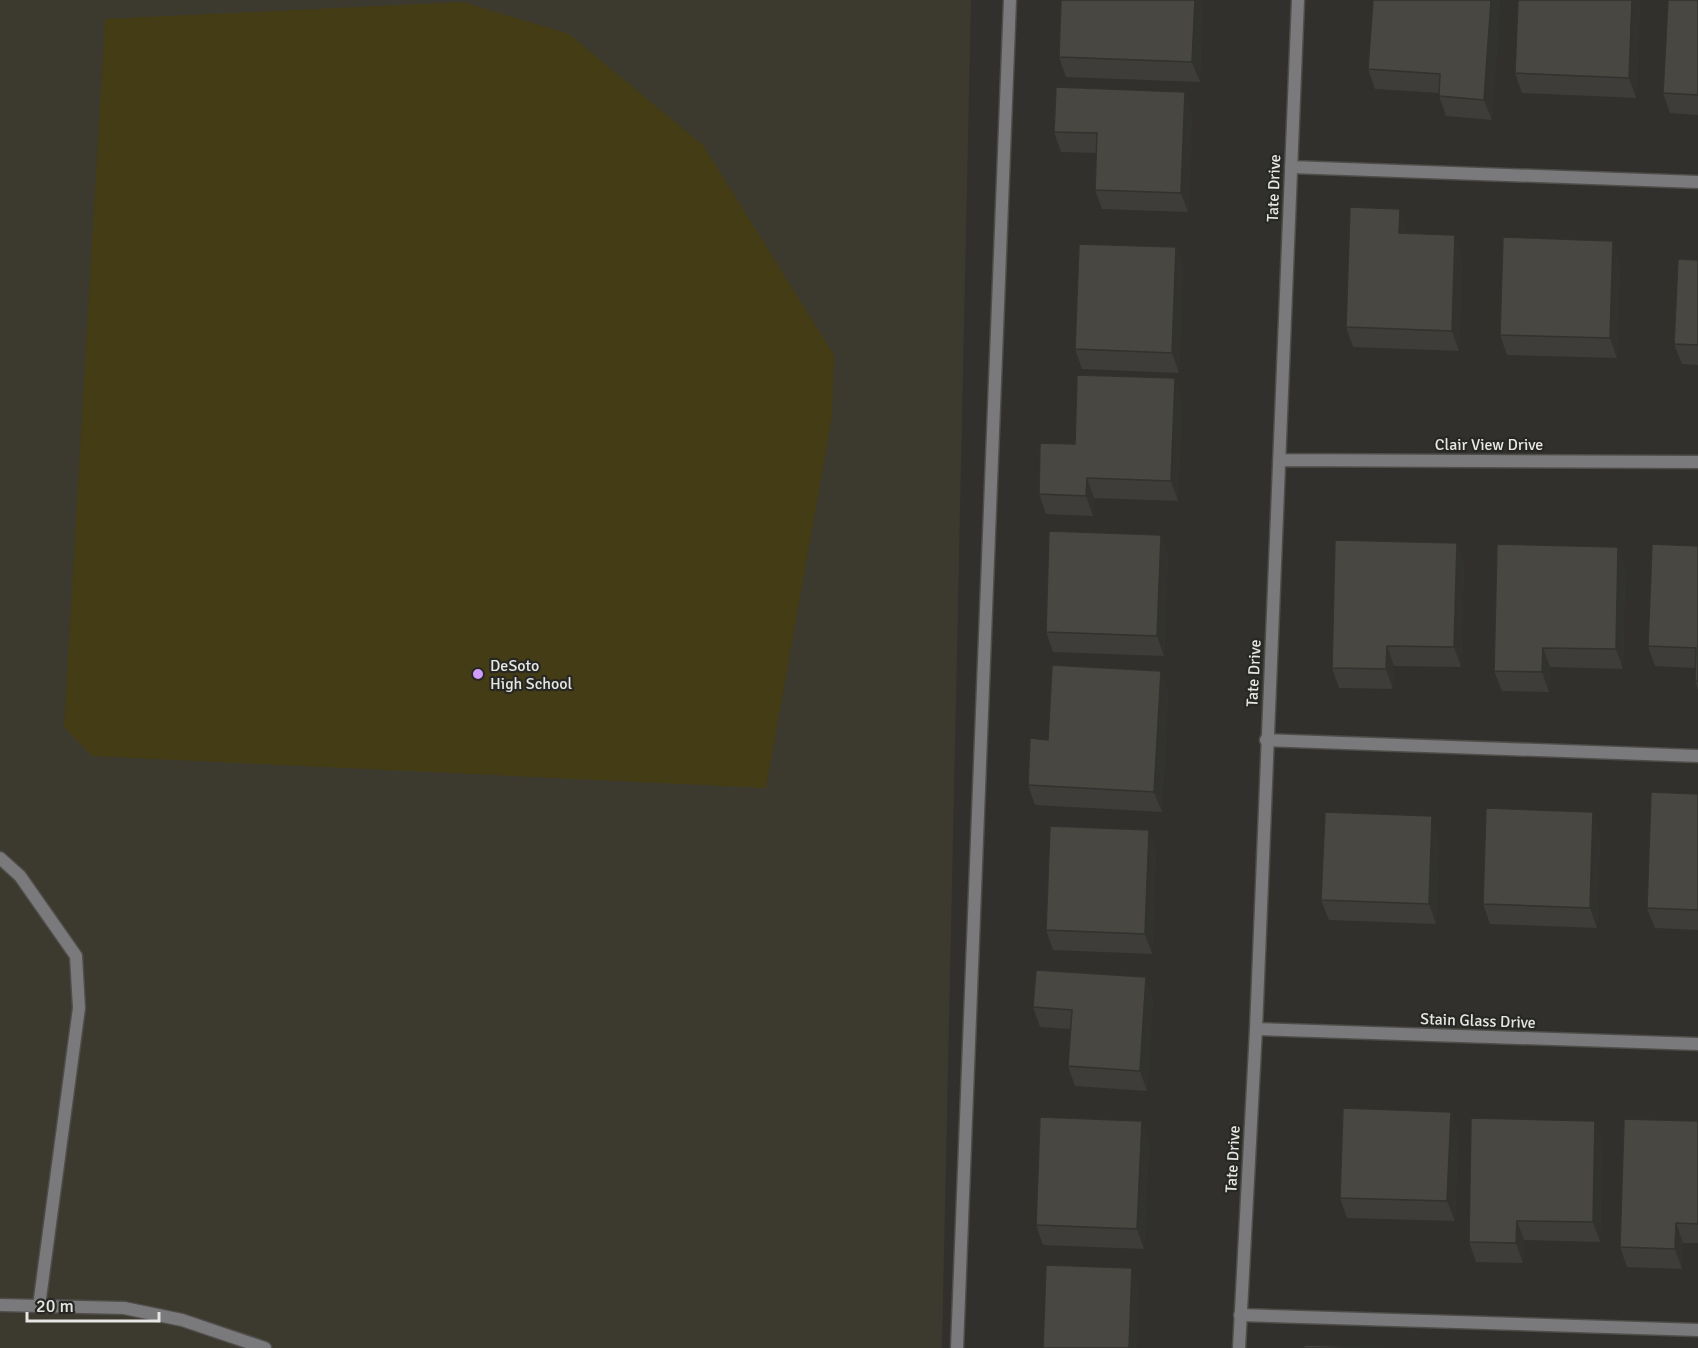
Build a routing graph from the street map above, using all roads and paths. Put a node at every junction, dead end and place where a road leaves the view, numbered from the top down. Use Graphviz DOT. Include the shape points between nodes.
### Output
graph roads {
  1 [pos="1010,0"];
  2 [pos="1298,0"];
  3 [pos="1291,167"];
  4 [pos="1698,182"];
  5 [pos="1279,460"];
  6 [pos="1698,462"];
  7 [pos="1266,740"];
  8 [pos="1698,756"];
  9 [pos="0,858"];
  10 [pos="1256,1029"];
  11 [pos="1698,1044"];
  12 [pos="0,1305"];
  13 [pos="39,1306"];
  14 [pos="1240,1315"];
  15 [pos="1698,1330"];
  16 [pos="230,1343"];
  17 [pos="264,1348"];
  18 [pos="957,1348"];
  19 [pos="1239,1348"];
  1 -- 18 [label="street"];
  2 -- 3 [label="street, Tate Drive"];
  3 -- 4 [label="street"];
  3 -- 5 [label="street, Tate Drive"];
  5 -- 6 [label="street, Clair View Drive"];
  5 -- 7 [label="street, Tate Drive"];
  7 -- 8 [label="street"];
  7 -- 10 [label="street, Tate Drive"];
  9 -- 13 [label="street" via="20,876 76,956 79,1008"];
  10 -- 11 [label="street, Stain Glass Drive"];
  10 -- 14 [label="street, Tate Drive"];
  12 -- 13 [label="street"];
  13 -- 16 [label="street" via="124,1308 182,1320"];
  14 -- 15 [label="street"];
  14 -- 19 [label="street, Tate Drive"];
  16 -- 17 [label="street"];
}
